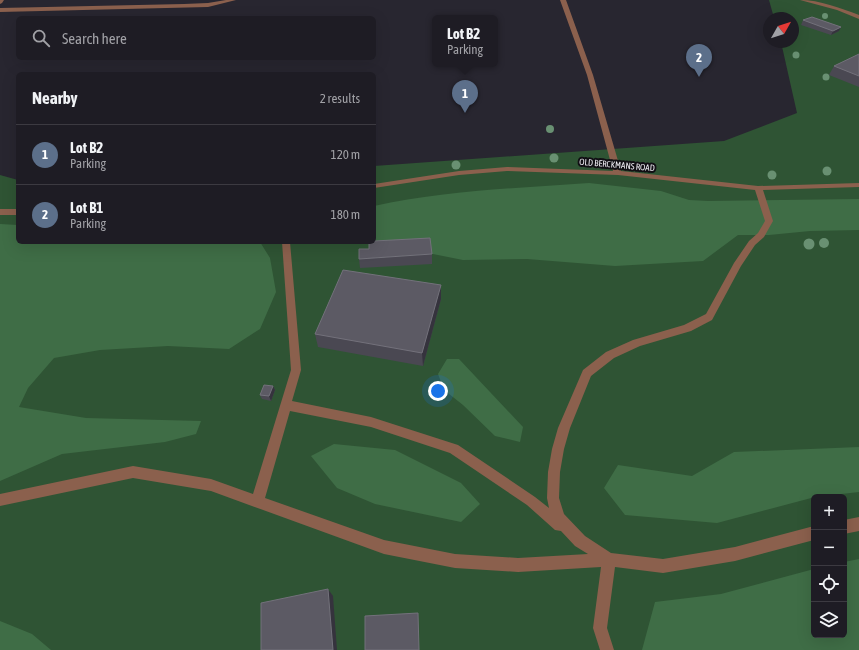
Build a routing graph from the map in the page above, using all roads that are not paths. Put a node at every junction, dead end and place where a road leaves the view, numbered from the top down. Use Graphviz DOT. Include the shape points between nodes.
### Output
graph roads {
  1 [pos="234,0"];
  2 [pos="563,0"];
  3 [pos="802,0"];
  4 [pos="839,9"];
  5 [pos="856,9"];
  6 [pos="0,10"];
  7 [pos="859,17"];
  8 [pos="618,174"];
  9 [pos="859,185"];
  10 [pos="376,186"];
  11 [pos="758,188"];
  12 [pos="0,212"];
  13 [pos="16,212"];
  14 [pos="286,244"];
  15 [pos="286,405"];
  16 [pos="0,500"];
  17 [pos="257,502"];
  18 [pos="859,524"];
  19 [pos="847,526"];
  20 [pos="811,534"];
  21 [pos="580,541"];
  22 [pos="609,560"];
  23 [pos="607,650"];
  1 -- 6 [label="lane" via="184,6"];
  2 -- 8 [label="lane" via="590,75"];
  3 -- 4 [label="lane"];
  4 -- 5 [label="lane"];
  4 -- 7 [label="lane"];
  8 -- 10 [label="lane, OLD BERCKMANS ROAD" via="507,169 459,173"];
  8 -- 11 [label="lane, OLD BERCKMANS ROAD"];
  9 -- 11 [label="lane, OLD BERCKMANS ROAD"];
  11 -- 21 [label="lane" via="769,221 737,265 709,316 687,328 610,355 587,373 564,428 554,472 553,498 558,518"];
  12 -- 13 [label="lane"];
  14 -- 15 [label="lane" via="296,370"];
  15 -- 17 [label="lane"];
  15 -- 21 [label="lane" via="371,422 454,449 531,501"];
  16 -- 17 [label="lane" via="133,472 211,485"];
  17 -- 22 [label="lane" via="384,547 455,561 518,565"];
  18 -- 19 [label="lane"];
  20 -- 22 [label="lane" via="734,554 663,566"];
  21 -- 22 [label="lane"];
  22 -- 23 [label="lane" via="600,628"];
}
